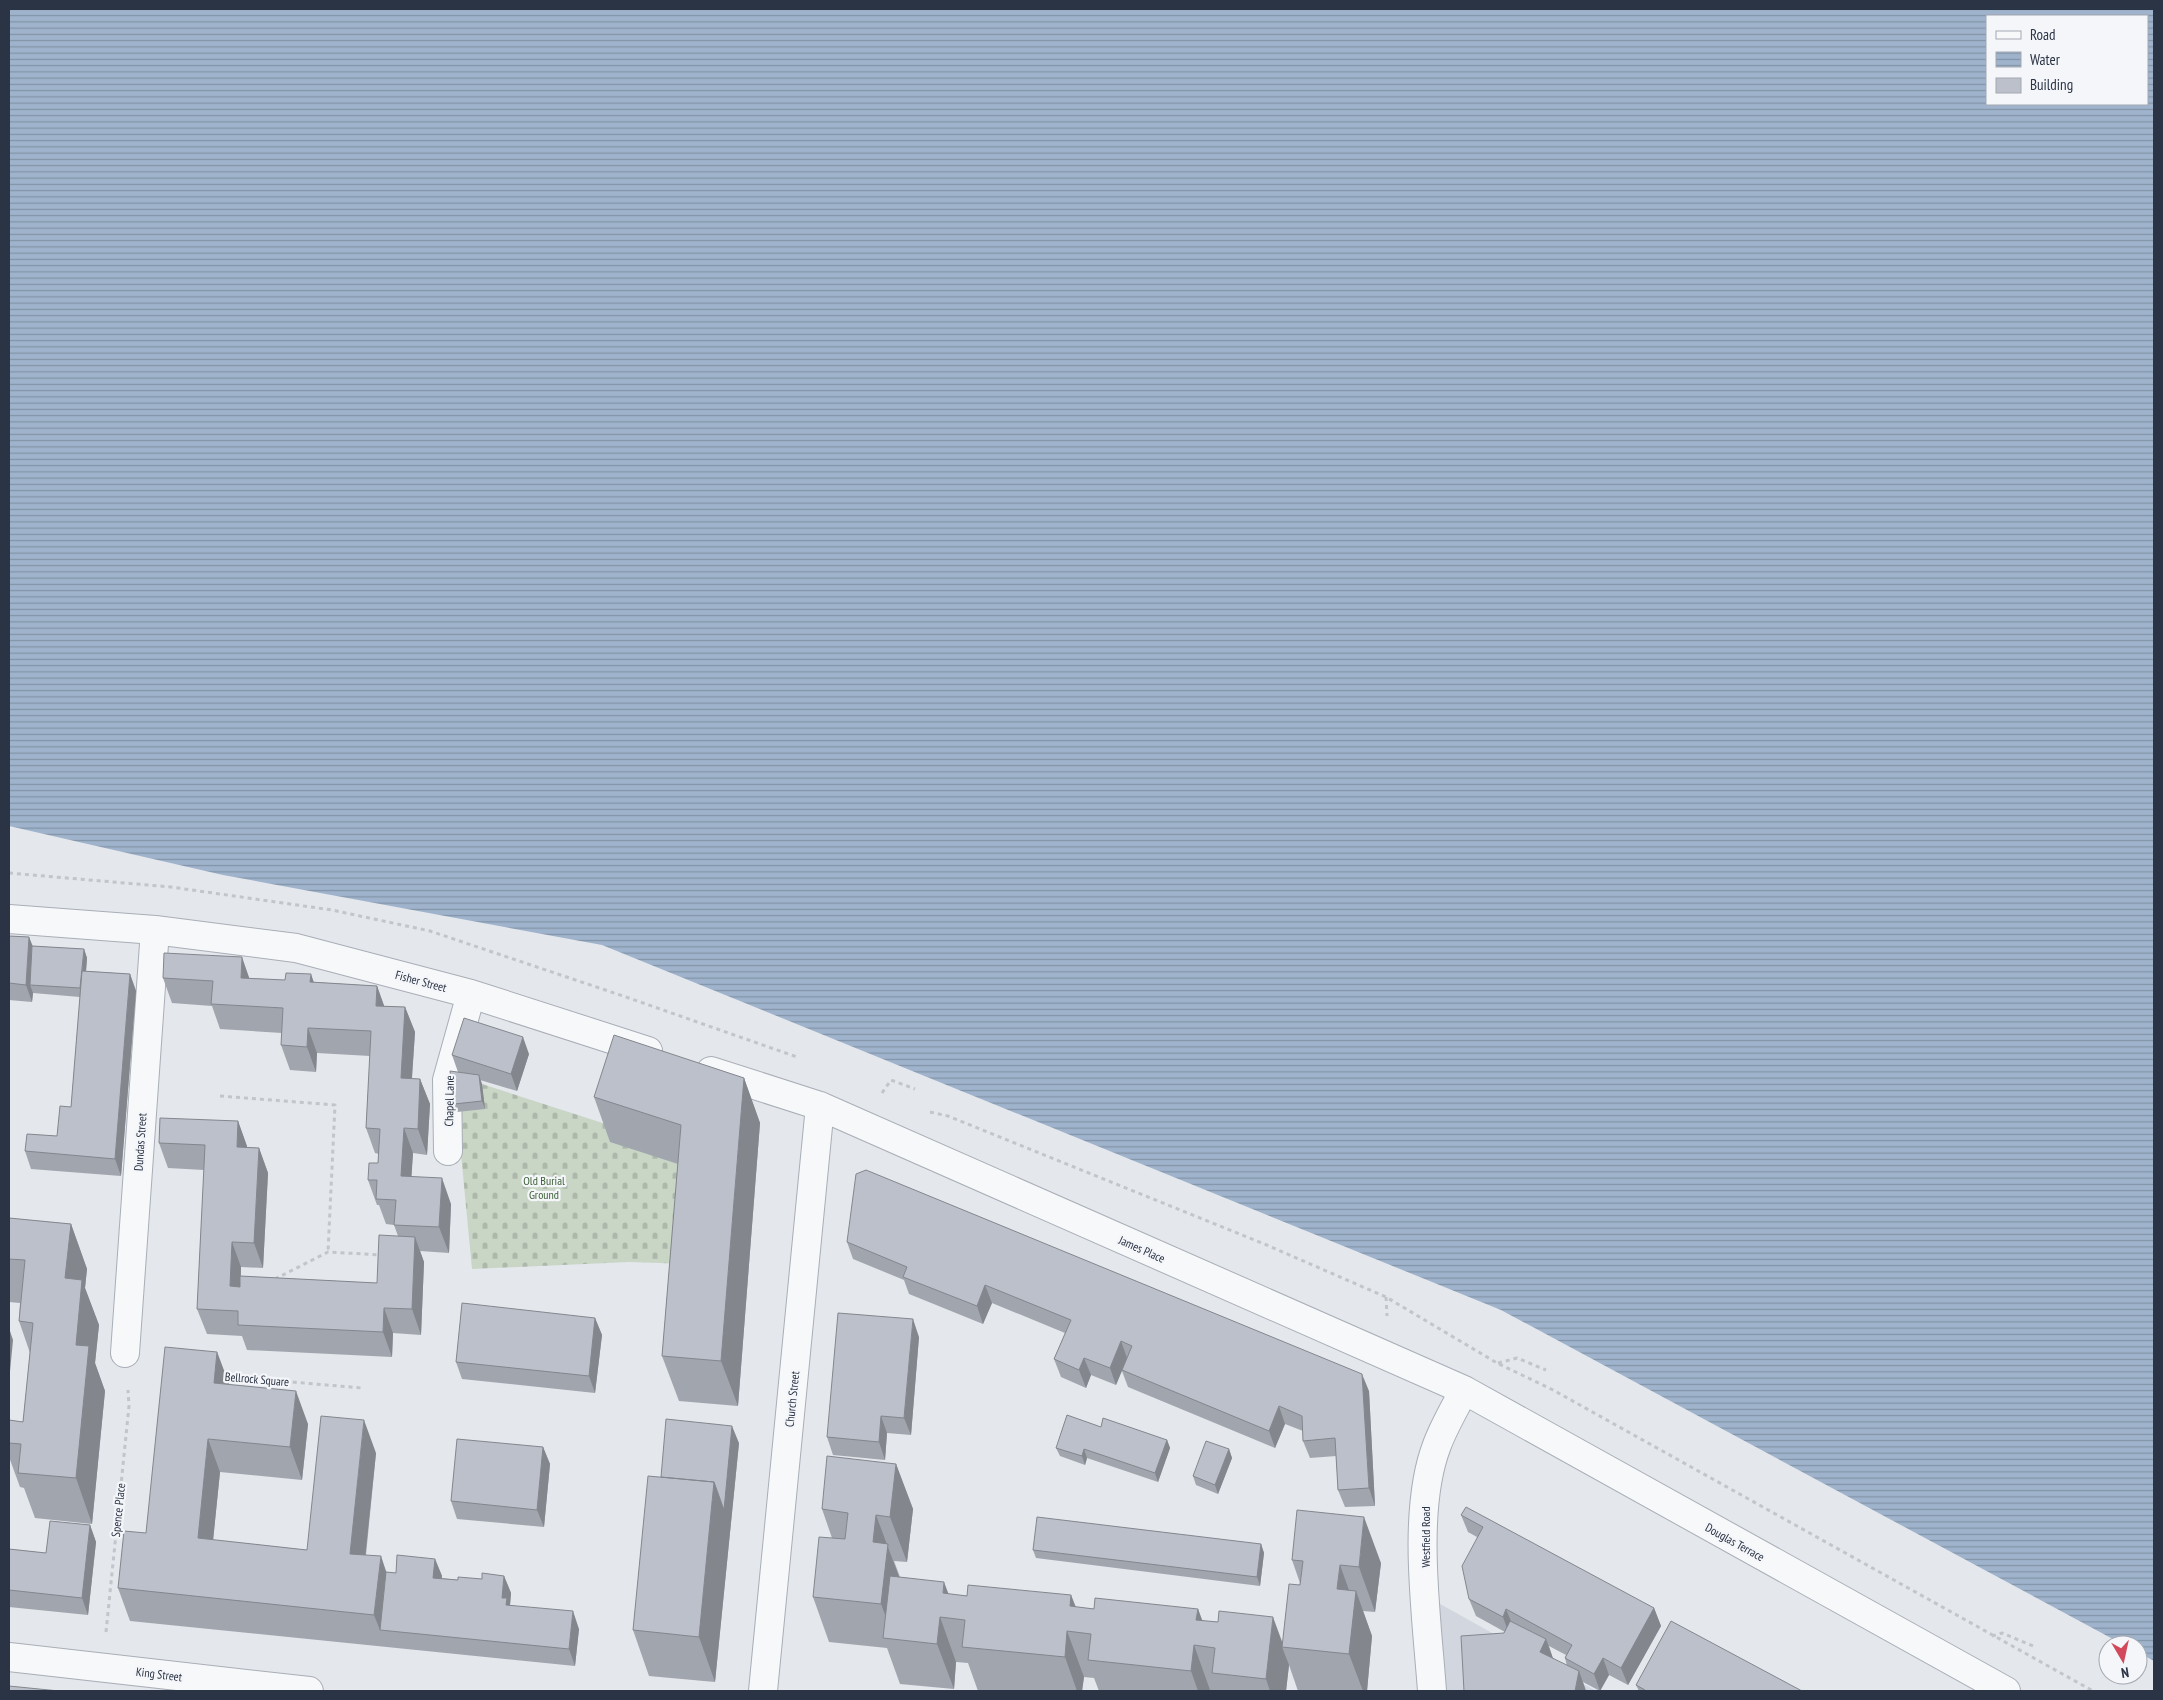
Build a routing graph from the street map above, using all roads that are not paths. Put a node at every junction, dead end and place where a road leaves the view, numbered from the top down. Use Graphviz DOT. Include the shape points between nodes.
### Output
graph roads {
  1 [pos="9,919"];
  2 [pos="155,930"];
  3 [pos="472,994"];
  4 [pos="820,1106"];
  5 [pos="448,1151"];
  6 [pos="125,1353"];
  7 [pos="1464,1390"];
  8 [pos="9,1657"];
  9 [pos="309,1691"];
  10 [pos="763,1691"];
  11 [pos="1432,1691"];
  12 [pos="2006,1691"];
  1 -- 2 [label="street, Fisher Street"];
  2 -- 3 [label="street, Fisher Street" via="296,948"];
  2 -- 6 [label="street, Dundas Street"];
  3 -- 4 [label="street, Fisher Street"];
  3 -- 5 [label="street, Chapel Lane" via="447,1080"];
  4 -- 7 [label="street, James Place"];
  4 -- 10 [label="street, Church Street"];
  7 -- 11 [label="street, Westfield Road" via="1437,1445 1425,1494 1423,1547"];
  7 -- 12 [label="street, Douglas Terrace"];
  8 -- 9 [label="street, King Street"];
}
